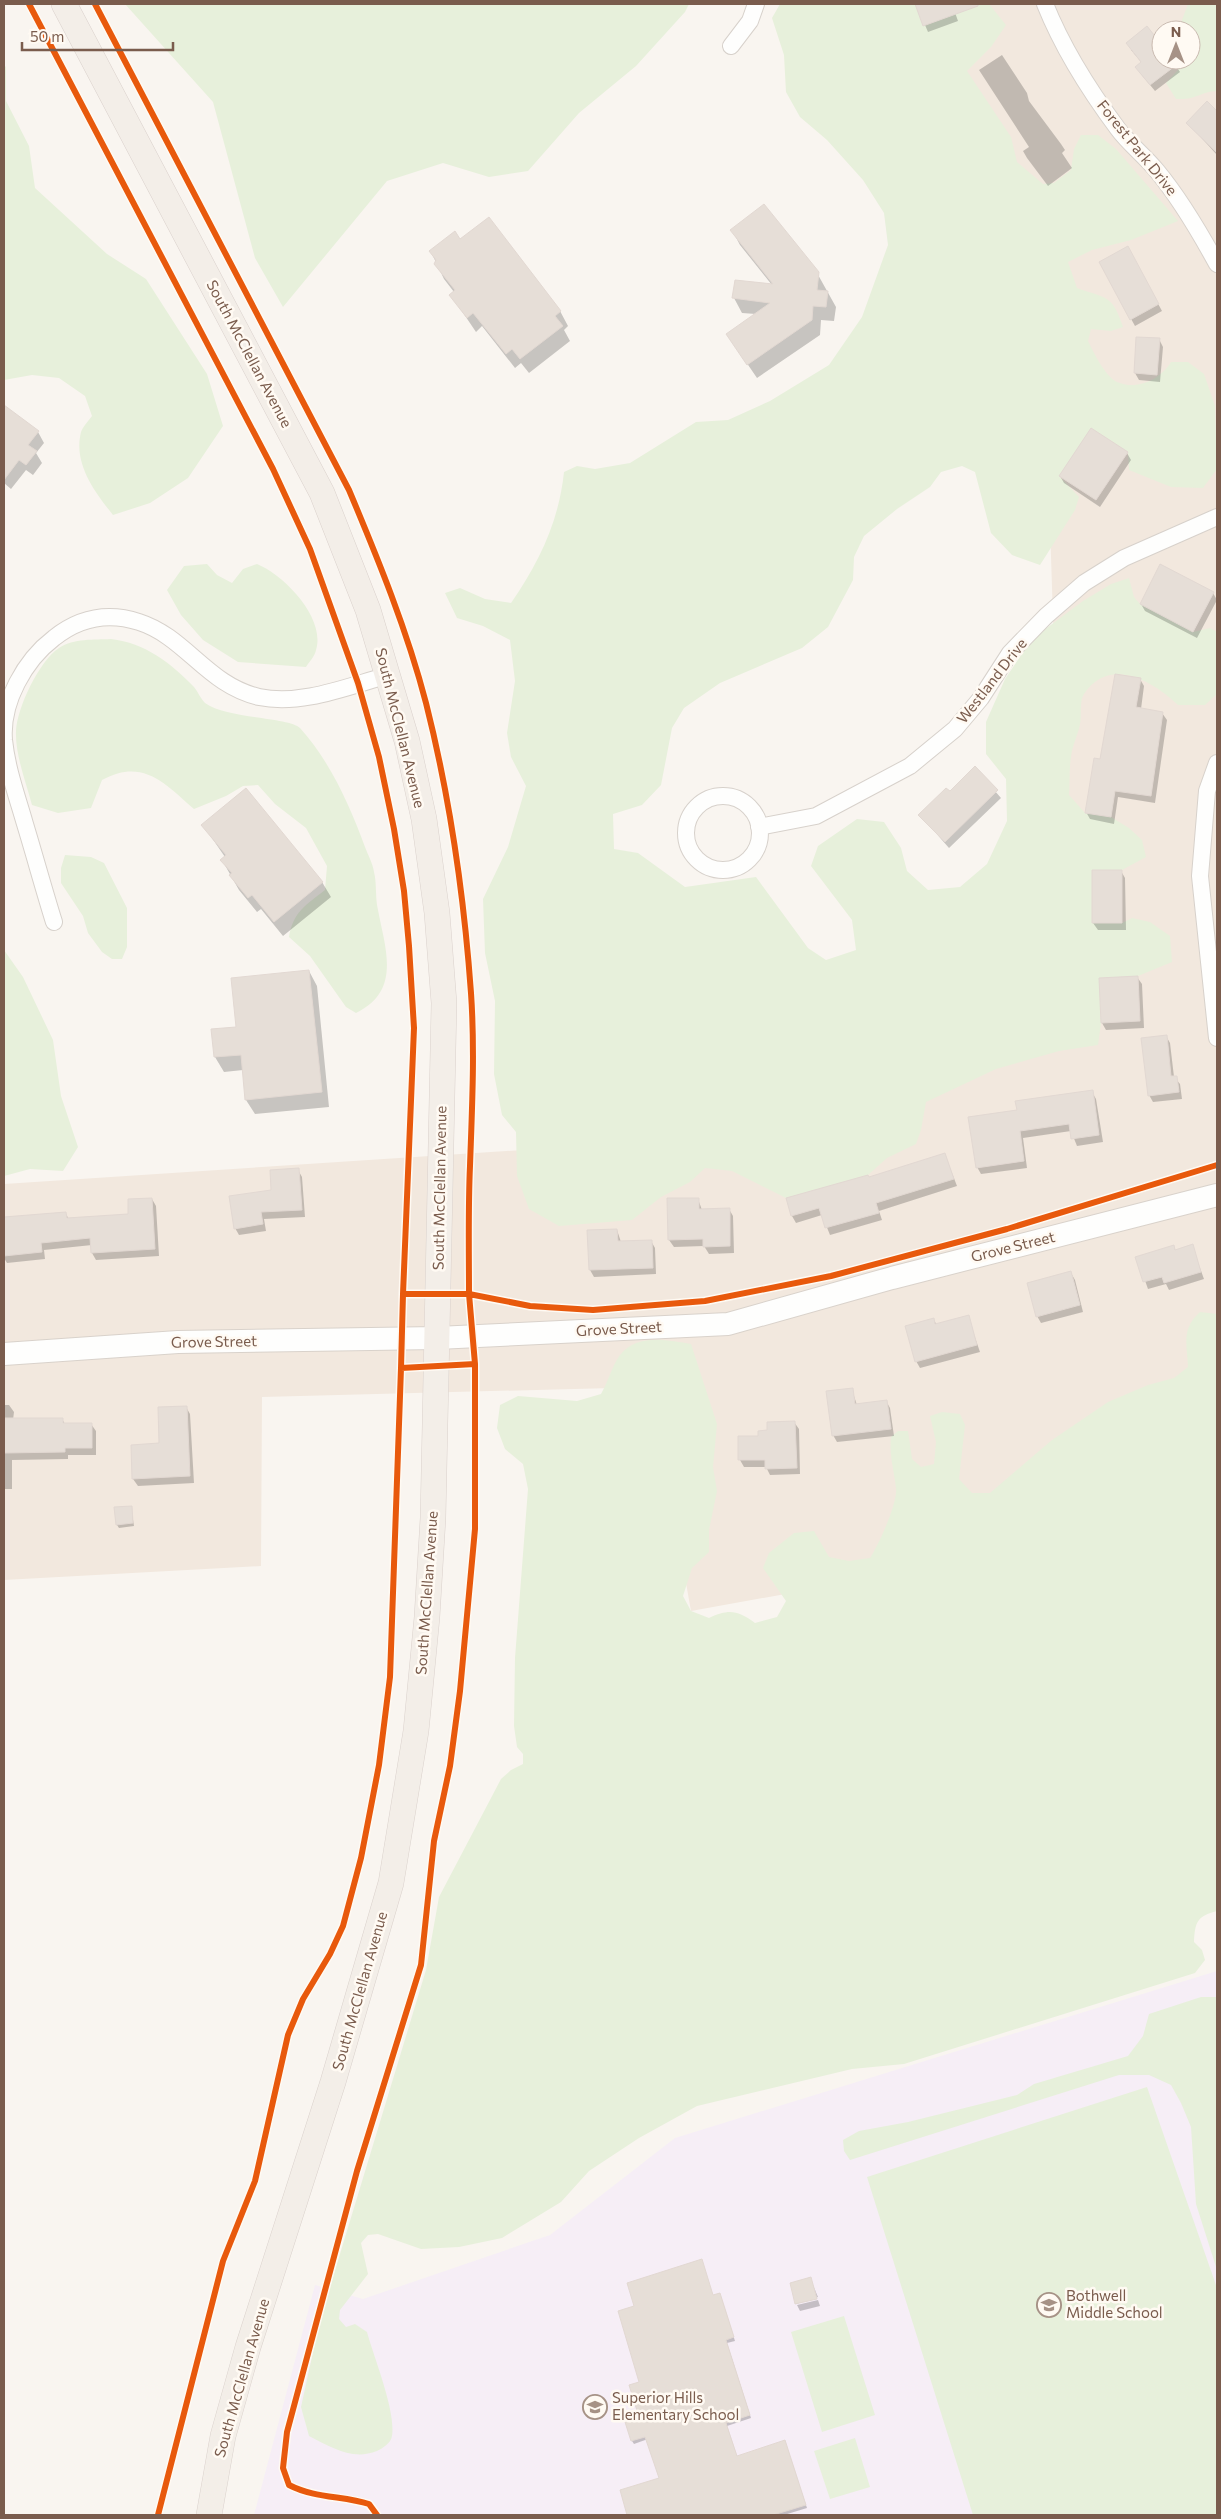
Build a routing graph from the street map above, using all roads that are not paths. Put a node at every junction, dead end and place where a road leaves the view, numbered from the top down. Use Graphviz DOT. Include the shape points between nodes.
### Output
graph roads {
  1 [pos="64,4"];
  2 [pos="756,4"];
  3 [pos="1045,4"];
  4 [pos="731,46"];
  5 [pos="1217,264"];
  6 [pos="1217,517"];
  7 [pos="389,675"];
  8 [pos="1217,763"];
  9 [pos="759,827"];
  10 [pos="54,922"];
  11 [pos="1217,1038"];
  12 [pos="1217,1195"];
  13 [pos="437,1338"];
  14 [pos="4,1354"];
  15 [pos="209,2515"];
  1 -- 7 [label="main road, South McClellan Avenue" via="322,493 368,610"];
  2 -- 4 [label="street" via="750,21"];
  3 -- 5 [label="street, Forest Park Drive" via="1086,84 1120,131 1156,170 1193,219"];
  6 -- 9 [label="street, Westland Drive" via="1124,558 1084,583 1010,653 981,698 955,729 910,766 816,816"];
  7 -- 10 [label="street" via="280,700 232,687 208,672 169,636 139,622 111,616 95,617 63,630 38,650 23,672 9,704 4,738 9,770"];
  7 -- 13 [label="main road, South McClellan Avenue" via="424,819 437,913 443,994"];
  8 -- 11 [label="street" via="1207,791 1200,876"];
  9 -- 9 [label="street" via="754,814 744,803 731,797 717,796 692,811 686,824 686,839 691,852 701,863 714,869 728,870 742,865 753,855 759,842"];
  12 -- 13 [label="main road, Grove Street" via="892,1278 728,1324"];
  13 -- 14 [label="main road, Grove Street" via="178,1342"];
  13 -- 15 [label="main road, South McClellan Avenue" via="427,1617 416,1732 391,1883 334,2082 243,2365 223,2436"];
}
